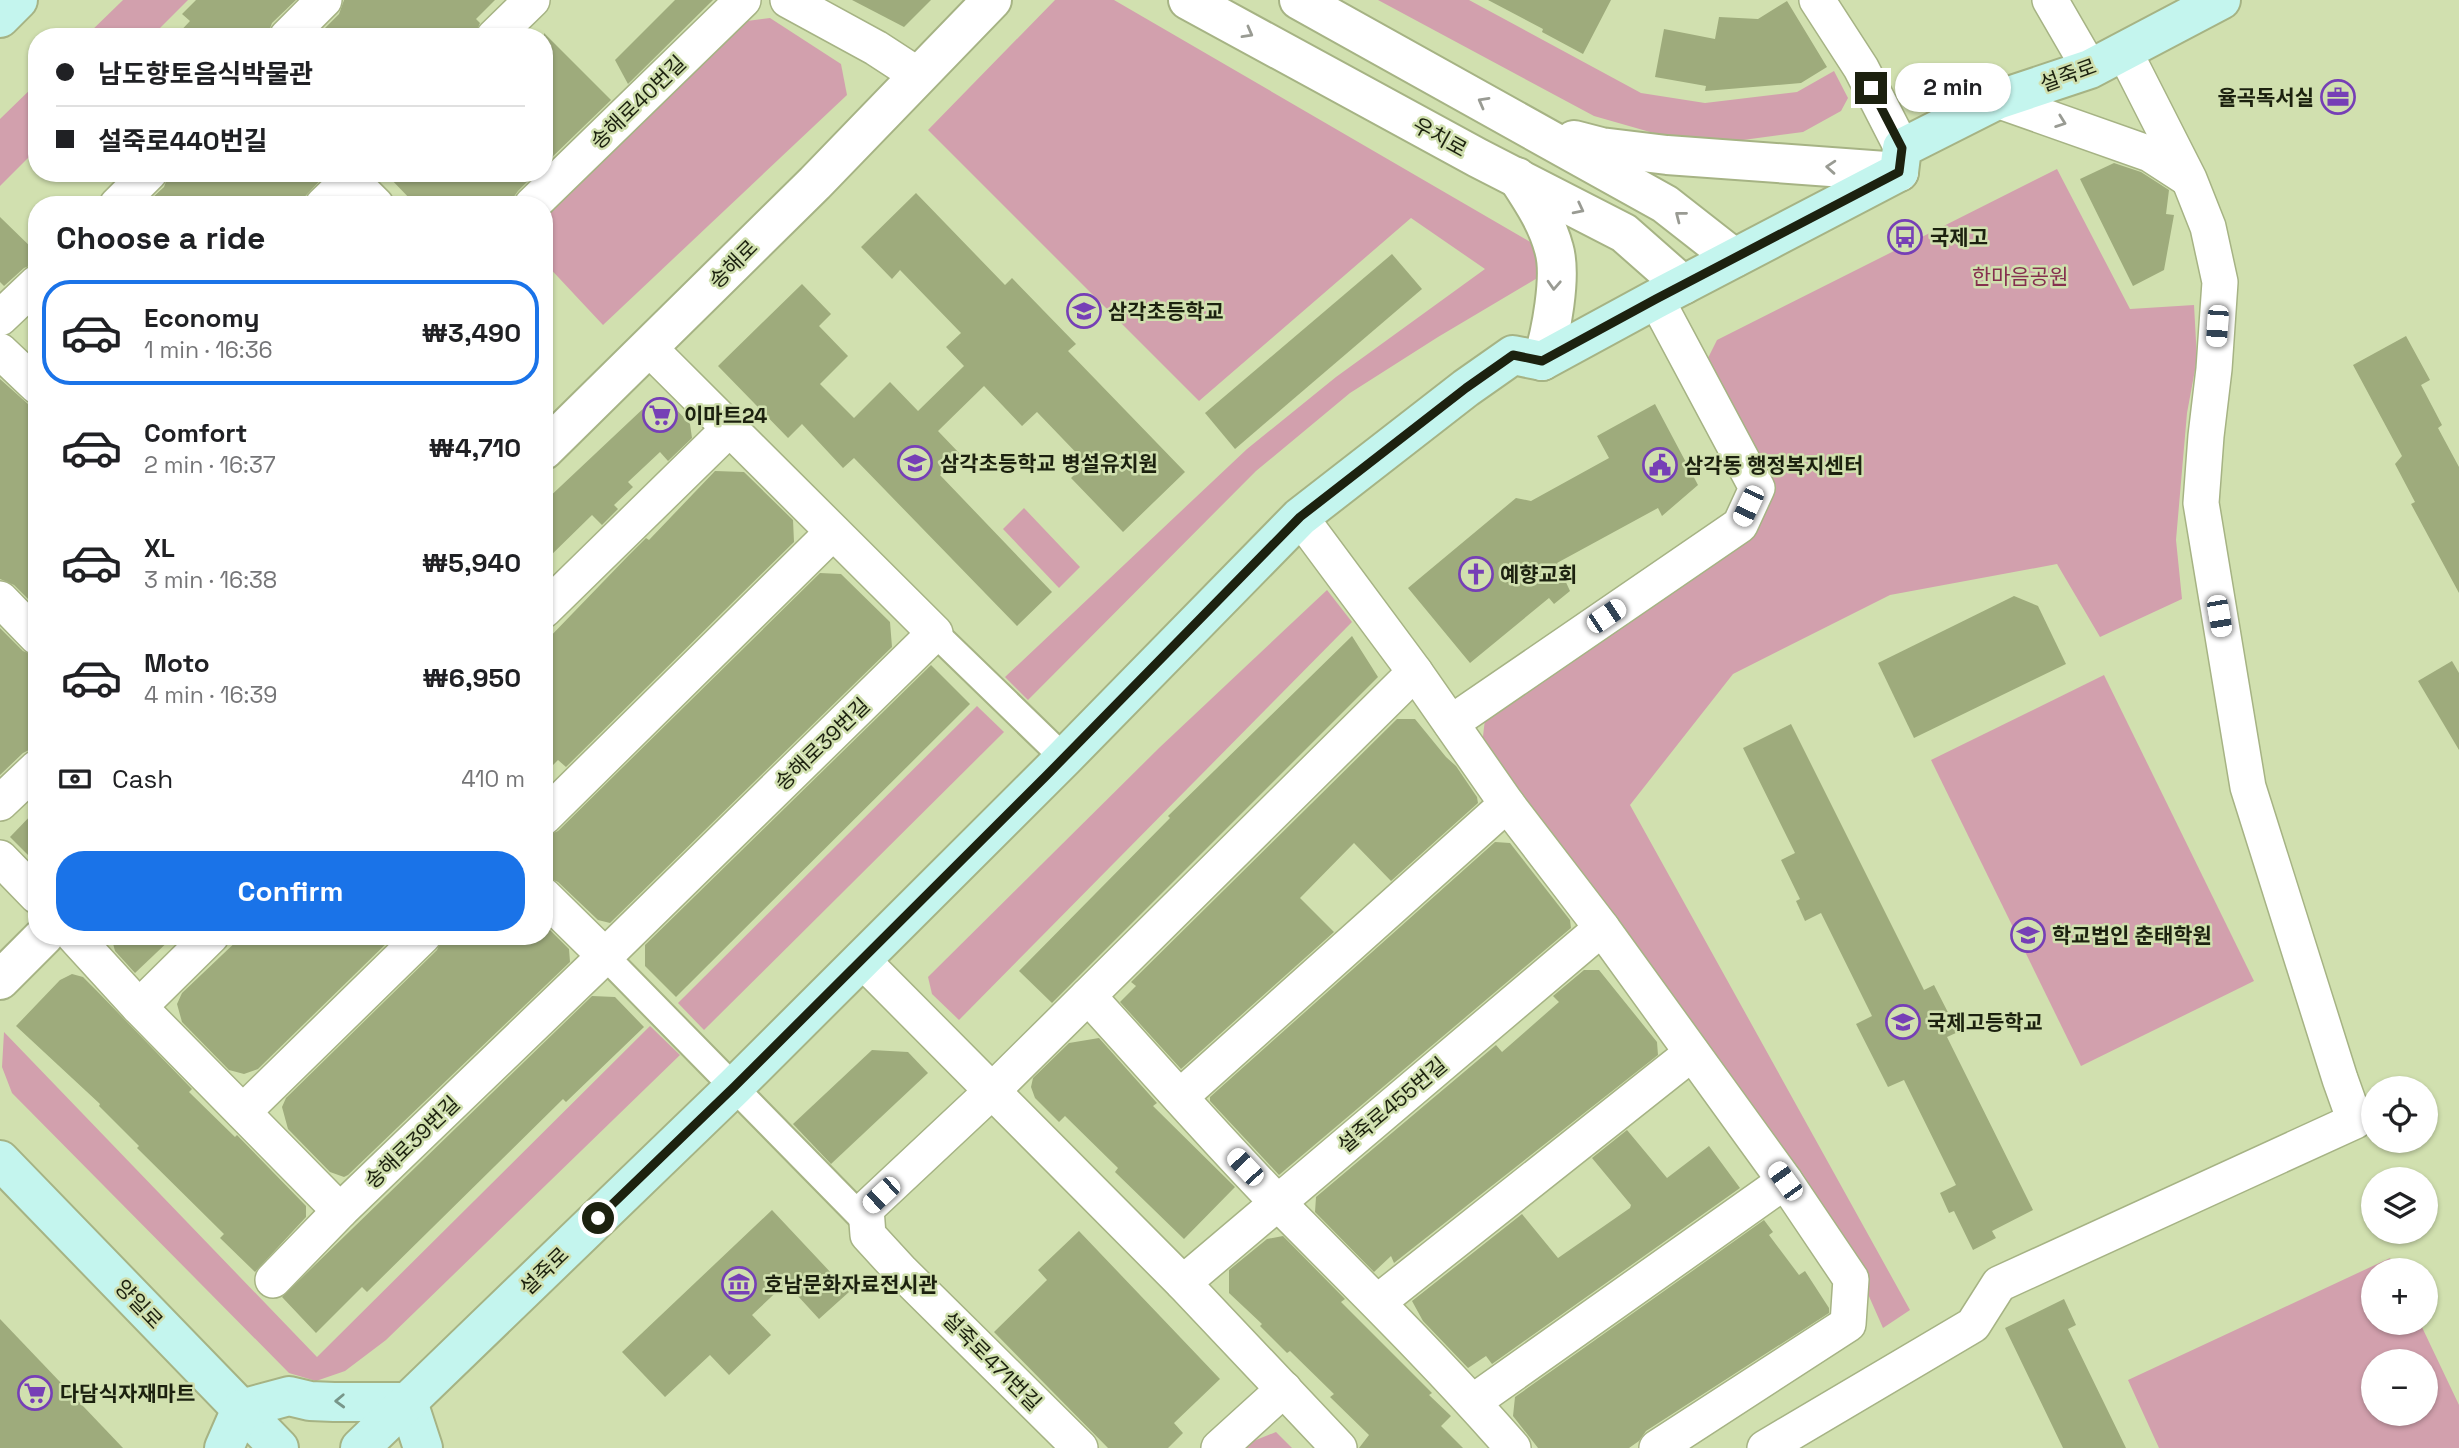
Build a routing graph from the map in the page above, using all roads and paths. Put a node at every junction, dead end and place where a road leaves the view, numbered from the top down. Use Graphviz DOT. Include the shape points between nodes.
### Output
graph roads {
  1 [pos="324,0"];
  2 [pos="532,0"];
  3 [pos="743,0"];
  4 [pos="788,0"];
  5 [pos="992,0"];
  6 [pos="1188,0"];
  7 [pos="1299,0"];
  8 [pos="1817,0"];
  9 [pos="2050,0"];
  10 [pos="2221,0"];
  11 [pos="296,28"];
  12 [pos="503,28"];
  13 [pos="2125,53"];
  14 [pos="2090,69"];
  15 [pos="919,76"];
  16 [pos="1997,100"];
  17 [pos="1531,129"];
  18 [pos="1900,160"];
  19 [pos="1517,177"];
  20 [pos="2189,179"];
  21 [pos="140,182"];
  22 [pos="347,182"];
  23 [pos="358,182"];
  24 [pos="126,196"];
  25 [pos="332,196"];
  26 [pos="369,196"];
  27 [pos="541,196"];
  28 [pos="1734,258"];
  29 [pos="28,291"];
  30 [pos="1669,292"];
  31 [pos="0,318"];
  32 [pos="649,348"];
  33 [pos="0,351"];
  34 [pos="1542,361"];
  35 [pos="28,377"];
  36 [pos="729,429"];
  37 [pos="553,441"];
  38 [pos="1300,517"];
  39 [pos="833,532"];
  40 [pos="0,599"];
  41 [pos="553,601"];
  42 [pos="28,628"];
  43 [pos="935,633"];
  44 [pos="1415,671"];
  45 [pos="1451,723"];
  46 [pos="1064,758"];
  47 [pos="28,777"];
  48 [pos="0,803"];
  49 [pos="1507,804"];
  50 [pos="553,808"];
  51 [pos="0,858"];
  52 [pos="28,887"];
  53 [pos="553,905"];
  54 [pos="1602,928"];
  55 [pos="35,945"];
  56 [pos="82,945"];
  57 [pos="202,945"];
  58 [pos="414,945"];
  59 [pos="606,956"];
  60 [pos="861,960"];
  61 [pos="0,980"];
  62 [pos="1088,996"];
  63 [pos="139,1007"];
  64 [pos="1692,1053"];
  65 [pos="734,1087"];
  66 [pos="992,1091"];
  67 [pos="1180,1097"];
  68 [pos="243,1112"];
  69 [pos="0,1160"];
  70 [pos="1785,1181"];
  71 [pos="1277,1202"];
  72 [pos="340,1211"];
  73 [pos="867,1223"];
  74 [pos="273,1280"];
  75 [pos="1183,1283"];
  76 [pos="1378,1302"];
  77 [pos="1284,1389"];
  78 [pos="408,1402"];
  79 [pos="1473,1402"];
  80 [pos="241,1409"];
  81 [pos="224,1448"];
  82 [pos="279,1448"];
  83 [pos="360,1448"];
  84 [pos="423,1448"];
  85 [pos="1080,1448"];
  86 [pos="1219,1448"];
  87 [pos="1339,1448"];
  88 [pos="1513,1448"];
  89 [pos="1657,1448"];
  90 [pos="1765,1448"];
  1 -- 11 [label="street"];
  2 -- 12 [label="street"];
  3 -- 27 [label="street, 송해로40번길"];
  4 -- 15 [label="street"];
  5 -- 15 [label="street, 송해로"];
  6 -- 19 [label="street, 우치로, one-way"];
  17 -- 7 [label="street, one-way"];
  8 -- 18 [label="street" via="1861,68"];
  9 -- 14 [label="street"];
  10 -- 13 [label="main road, 설죽로"];
  13 -- 14 [label="main road, 설죽로"];
  13 -- 20 [label="street"];
  14 -- 16 [label="main road, 설죽로"];
  15 -- 32 [label="street, 송해로"];
  16 -- 18 [label="main road, 설죽로"];
  16 -- 20 [label="street, one-way" via="2150,154"];
  18 -- 17 [label="street, one-way" via="1667,155 1601,147"];
  28 -- 17 [label="street, one-way" via="1665,204"];
  18 -- 28 [label="main road, 설죽로"];
  19 -- 30 [label="street, 우치로, one-way" via="1624,233"];
  19 -- 34 [label="street, one-way" via="1540,212 1555,251 1550,335"];
  20 -- 90 [label="street" via="2208,227 2220,282 2201,503 2248,787 2355,1121 1999,1284 1973,1325"];
  21 -- 24 [label="street"];
  22 -- 25 [label="street"];
  23 -- 26 [label="street"];
  28 -- 30 [label="main road, 설죽로"];
  29 -- 31 [label="street"];
  30 -- 34 [label="main road, 설죽로"];
  30 -- 45 [label="street" via="1757,488 1740,525"];
  32 -- 36 [label="street"];
  32 -- 37 [label="street, 송해로"];
  33 -- 35 [label="street"];
  34 -- 38 [label="main road, 설죽로" via="1513,355"];
  36 -- 39 [label="street"];
  36 -- 41 [label="street"];
  38 -- 44 [label="street"];
  38 -- 46 [label="main road, 설죽로"];
  39 -- 43 [label="street"];
  39 -- 50 [label="street"];
  40 -- 42 [label="street"];
  43 -- 46 [label="street"];
  43 -- 59 [label="street, 송해로39번길"];
  44 -- 45 [label="street"];
  44 -- 62 [label="street"];
  45 -- 49 [label="street"];
  46 -- 60 [label="main road, 설죽로"];
  47 -- 48 [label="street"];
  49 -- 54 [label="street"];
  49 -- 67 [label="street"];
  51 -- 52 [label="street"];
  53 -- 59 [label="street"];
  54 -- 64 [label="street"];
  54 -- 71 [label="street, 설죽로455번길"];
  55 -- 61 [label="street"];
  56 -- 63 [label="street"];
  57 -- 63 [label="street"];
  58 -- 68 [label="street"];
  59 -- 65 [label="street"];
  59 -- 72 [label="street, 송해로39번길"];
  60 -- 65 [label="main road, 설죽로"];
  60 -- 66 [label="street"];
  62 -- 66 [label="street"];
  62 -- 67 [label="street"];
  63 -- 68 [label="street"];
  64 -- 70 [label="street"];
  64 -- 76 [label="street"];
  65 -- 73 [label="street"];
  65 -- 78 [label="main road, 설죽로"];
  66 -- 73 [label="street" via="866,1209"];
  66 -- 75 [label="street"];
  67 -- 71 [label="street"];
  68 -- 72 [label="street"];
  69 -- 80 [label="main road, 양일로"];
  70 -- 79 [label="street"];
  70 -- 89 [label="street" via="1851,1279 1849,1324"];
  71 -- 75 [label="street, 설죽로455번길"];
  71 -- 76 [label="street"];
  72 -- 74 [label="street, 송해로39번길"];
  73 -- 85 [label="street, 설죽로471번길" via="868,1235 902,1272"];
  75 -- 77 [label="street"];
  76 -- 79 [label="street"];
  77 -- 86 [label="street"];
  77 -- 87 [label="street"];
  78 -- 80 [label="main road, one-way" via="310,1401 289,1396"];
  78 -- 83 [label="main road, 설죽로"];
  78 -- 84 [label="main road"];
  79 -- 88 [label="street"];
  80 -- 81 [label="main road"];
  80 -- 82 [label="main road, 양일로"];
}
